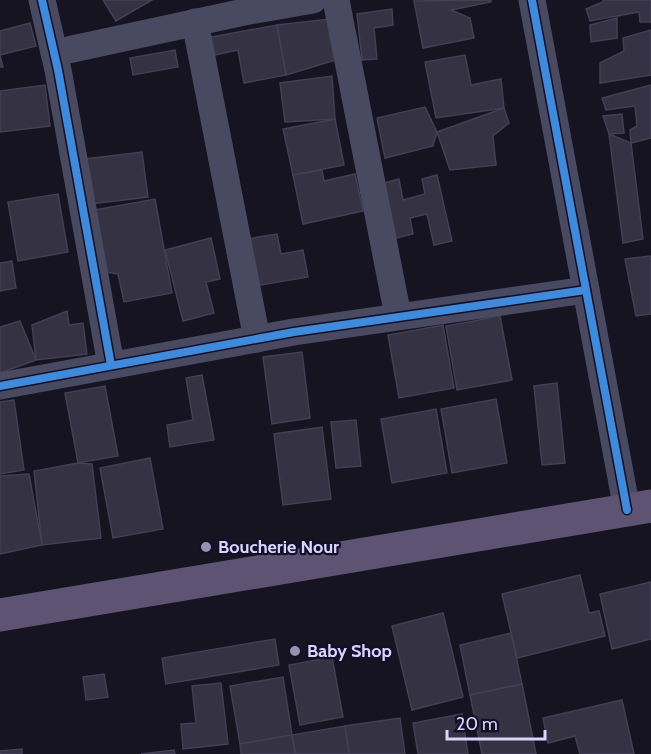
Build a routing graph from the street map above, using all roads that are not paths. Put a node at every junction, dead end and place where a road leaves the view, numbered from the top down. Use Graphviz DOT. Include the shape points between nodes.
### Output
graph roads {
  1 [pos="42,0"];
  2 [pos="313,0"];
  3 [pos="336,0"];
  4 [pos="532,0"];
  5 [pos="243,6"];
  6 [pos="195,22"];
  7 [pos="54,53"];
  8 [pos="586,290"];
  9 [pos="398,316"];
  10 [pos="257,339"];
  11 [pos="111,365"];
  12 [pos="0,386"];
  13 [pos="639,508"];
  14 [pos="0,615"];
  1 -- 7 [label="street"];
  2 -- 5 [label="street"];
  3 -- 9 [label="street"];
  4 -- 8 [label="street"];
  5 -- 6 [label="street"];
  6 -- 7 [label="street"];
  6 -- 10 [label="street"];
  7 -- 11 [label="street"];
  8 -- 9 [label="street"];
  8 -- 13 [label="street"];
  9 -- 10 [label="street"];
  10 -- 11 [label="street"];
  11 -- 12 [label="street"];
  13 -- 14 [label="main road"];
}
